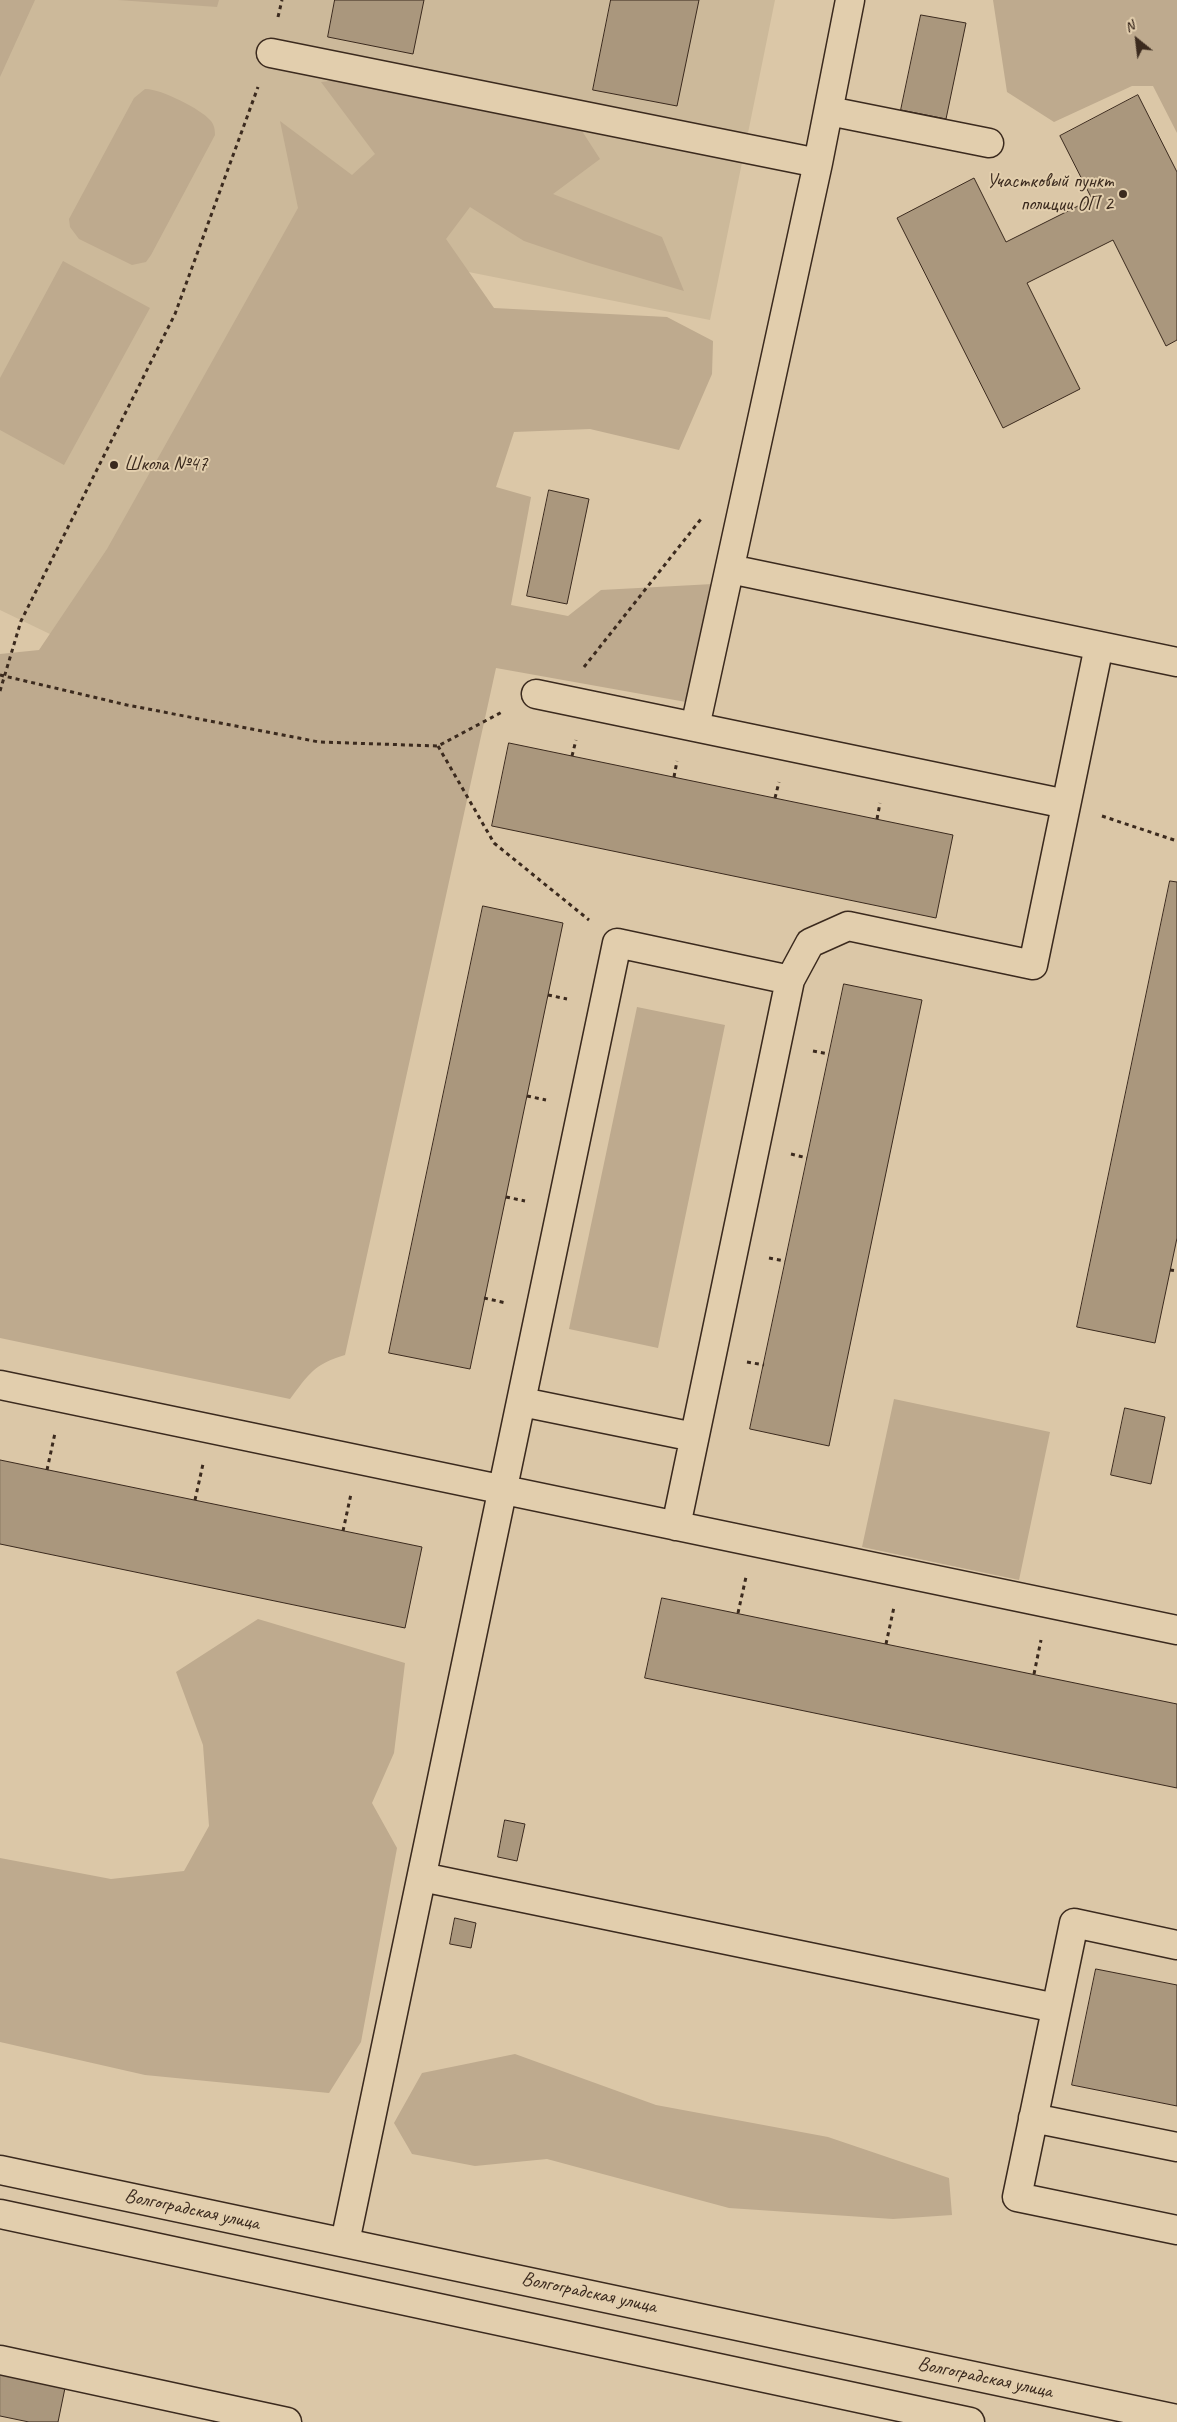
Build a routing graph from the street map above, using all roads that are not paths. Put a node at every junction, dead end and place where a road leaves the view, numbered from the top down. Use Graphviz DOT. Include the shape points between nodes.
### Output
graph roads {
  1 [pos="850,0"];
  2 [pos="271,53"];
  3 [pos="829,111"];
  4 [pos="989,143"];
  5 [pos="818,163"];
  6 [pos="730,569"];
  7 [pos="1099,646"];
  8 [pos="1177,662"];
  9 [pos="548,697"];
  10 [pos="696,727"];
  11 [pos="1066,804"];
  12 [pos="790,980"];
  13 [pos="0,1385"];
  14 [pos="522,1402"];
  15 [pos="694,1438"];
  16 [pos="503,1490"];
  17 [pos="676,1526"];
  18 [pos="1177,1630"];
  19 [pos="422,1877"];
  20 [pos="1177,1945"];
  21 [pos="1056,2008"];
  22 [pos="1034,2118"];
  23 [pos="1177,2147"];
  24 [pos="0,2170"];
  25 [pos="0,2214"];
  26 [pos="1177,2230"];
  27 [pos="345,2242"];
  28 [pos="0,2360"];
  29 [pos="1177,2418"];
  30 [pos="286,2422"];
  31 [pos="970,2422"];
  1 -- 3 [label="main road"];
  2 -- 5 [label="main road"];
  3 -- 4 [label="main road"];
  3 -- 5 [label="main road"];
  5 -- 6 [label="main road"];
  6 -- 7 [label="main road"];
  6 -- 10 [label="main road"];
  7 -- 8 [label="main road"];
  7 -- 11 [label="main road"];
  9 -- 10 [label="main road"];
  10 -- 11 [label="main road"];
  11 -- 12 [label="main road" via="1033,965 848,926 810,942"];
  12 -- 14 [label="main road" via="618,943"];
  12 -- 15 [label="main road"];
  13 -- 16 [label="main road"];
  14 -- 15 [label="main road"];
  14 -- 16 [label="main road"];
  15 -- 17 [label="main road"];
  16 -- 17 [label="main road"];
  16 -- 19 [label="main road"];
  17 -- 18 [label="main road"];
  19 -- 21 [label="main road"];
  19 -- 27 [label="main road"];
  20 -- 21 [label="main road" via="1074,1923"];
  21 -- 22 [label="main road"];
  22 -- 23 [label="main road"];
  22 -- 26 [label="main road" via="1017,2197"];
  24 -- 27 [label="main road, Волгоградская улица"];
  25 -- 31 [label="main road"];
  27 -- 29 [label="main road, Волгоградская улица"];
  28 -- 30 [label="main road"];
}
